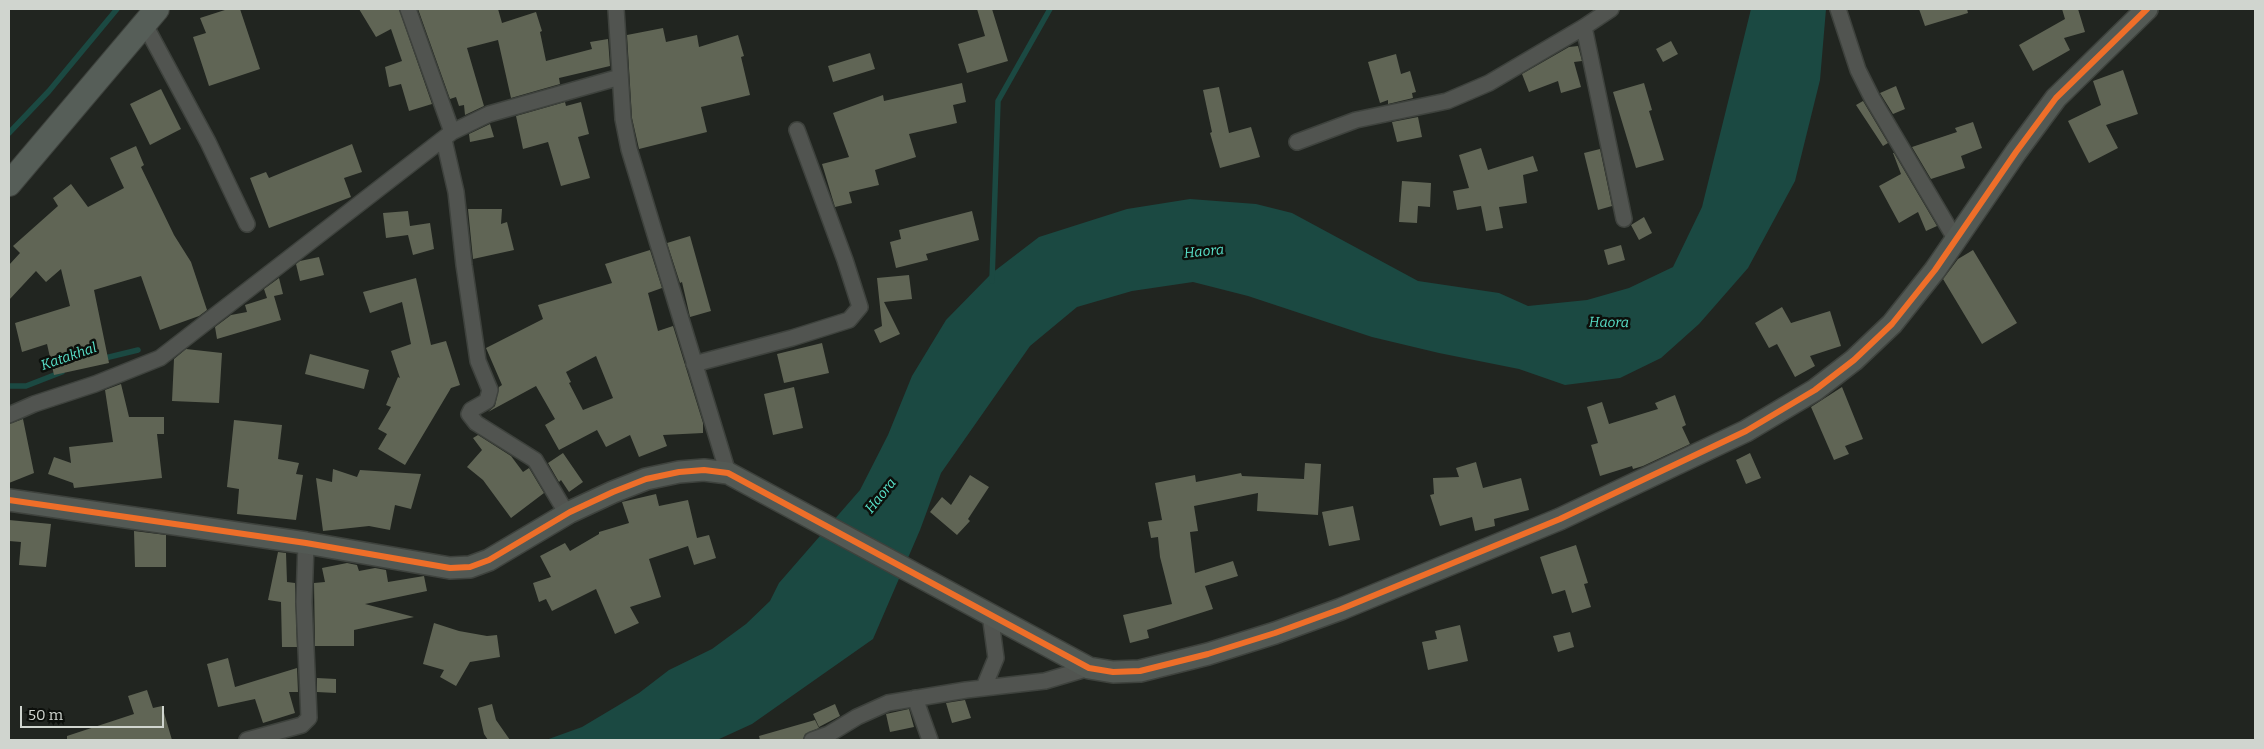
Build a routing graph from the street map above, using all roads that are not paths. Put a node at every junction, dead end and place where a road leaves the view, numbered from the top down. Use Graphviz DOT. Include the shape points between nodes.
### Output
graph roads {
  1 [pos="408,9"];
  2 [pos="616,9"];
  3 [pos="1611,9"];
  4 [pos="1838,9"];
  5 [pos="2147,9"];
  6 [pos="150,16"];
  7 [pos="1584,27"];
  8 [pos="620,77"];
  9 [pos="797,130"];
  10 [pos="448,136"];
  11 [pos="1297,142"];
  12 [pos="9,184"];
  13 [pos="1624,219"];
  14 [pos="247,224"];
  15 [pos="1956,240"];
  16 [pos="694,364"];
  17 [pos="9,415"];
  18 [pos="728,473"];
  19 [pos="9,500"];
  20 [pos="567,514"];
  21 [pos="306,543"];
  22 [pos="984,610"];
  23 [pos="1089,668"];
  24 [pos="984,687"];
  25 [pos="915,698"];
  26 [pos="830,737"];
  27 [pos="247,740"];
  28 [pos="812,740"];
  29 [pos="930,740"];
  1 -- 10 [label="street"];
  2 -- 8 [label="street"];
  3 -- 7 [label="street"];
  4 -- 15 [label="street" via="1858,70 1872,98"];
  5 -- 15 [label="street" via="2056,98"];
  6 -- 12 [label="main road"];
  6 -- 14 [label="street"];
  7 -- 11 [label="street" via="1489,83 1447,101 1356,120"];
  7 -- 13 [label="street"];
  8 -- 10 [label="street" via="489,114"];
  8 -- 16 [label="street" via="629,149"];
  9 -- 16 [label="street" via="860,307 849,320"];
  10 -- 17 [label="street" via="160,358"];
  10 -- 20 [label="street" via="478,361 490,390 486,401 469,414 476,423 535,460"];
  15 -- 23 [label="street" via="1892,324 1854,360 1815,390 1746,431 1560,519 1275,633 1140,671 1113,672"];
  16 -- 18 [label="street"];
  18 -- 20 [label="street" via="704,470 646,479"];
  18 -- 22 [label="street"];
  19 -- 21 [label="street"];
  20 -- 21 [label="street" via="489,560 470,567 450,568"];
  21 -- 27 [label="street" via="304,602 309,718 302,725"];
  22 -- 23 [label="street"];
  22 -- 24 [label="street" via="996,658"];
  23 -- 24 [label="street" via="1044,681"];
  24 -- 25 [label="street"];
  25 -- 26 [label="street" via="875,708"];
  25 -- 29 [label="street"];
  26 -- 28 [label="street"];
}
